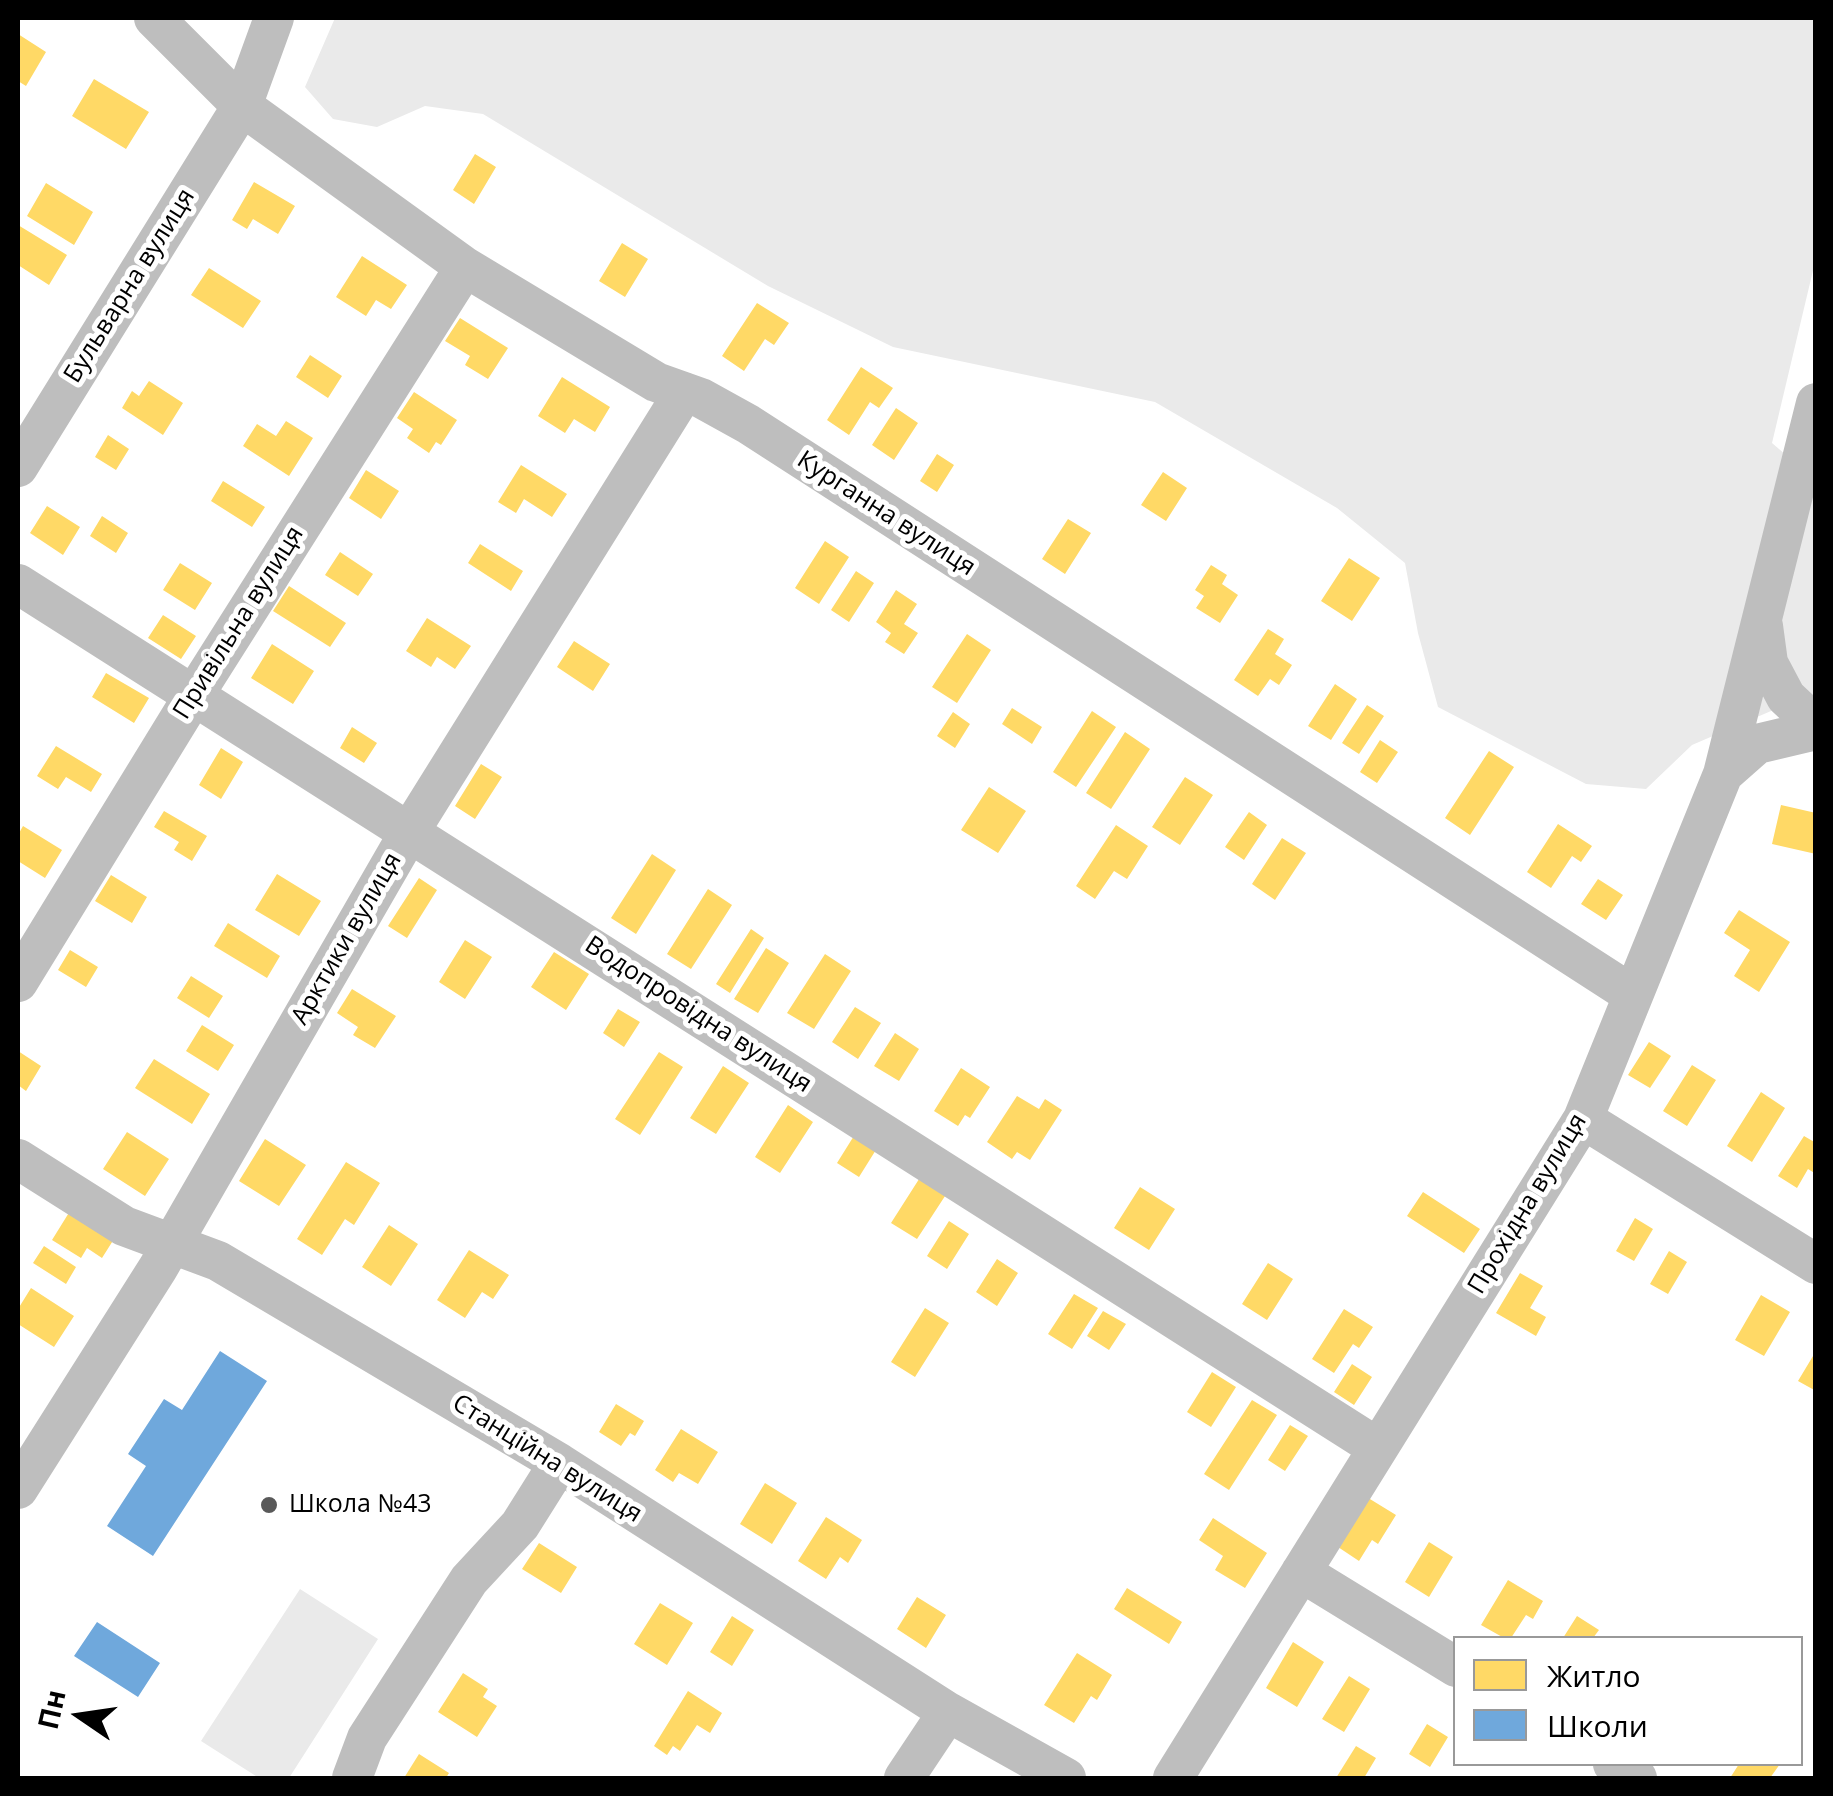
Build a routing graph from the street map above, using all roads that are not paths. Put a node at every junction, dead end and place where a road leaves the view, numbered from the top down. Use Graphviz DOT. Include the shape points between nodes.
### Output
graph roads {
  1 [pos="154,18"];
  2 [pos="274,18"];
  3 [pos="242,106"];
  4 [pos="464,267"];
  5 [pos="684,392"];
  6 [pos="1816,403"];
  7 [pos="1810,447"];
  8 [pos="18,467"];
  9 [pos="18,584"];
  10 [pos="1763,623"];
  11 [pos="194,695"];
  12 [pos="1816,728"];
  13 [pos="1723,774"];
  14 [pos="410,831"];
  15 [pos="18,982"];
  16 [pos="1634,995"];
  17 [pos="1583,1118"];
  18 [pos="18,1159"];
  19 [pos="170,1243"];
  20 [pos="1816,1264"];
  21 [pos="1378,1448"];
  22 [pos="559,1464"];
  23 [pos="18,1489"];
  24 [pos="1301,1572"];
  25 [pos="1453,1665"];
  26 [pos="948,1712"];
  27 [pos="352,1778"];
  28 [pos="904,1778"];
  29 [pos="1066,1778"];
  30 [pos="1173,1778"];
  1 -- 3 [label="street, Курганна вулиця"];
  2 -- 3 [label="street, Бульварна вулиця"];
  3 -- 4 [label="street, Курганна вулиця"];
  3 -- 8 [label="street, Бульварна вулиця"];
  4 -- 5 [label="street, Курганна вулиця" via="656,382"];
  4 -- 11 [label="street, Привільна вулиця"];
  5 -- 14 [label="street, Арктики вулиця"];
  5 -- 16 [label="street, Курганна вулиця" via="748,424"];
  6 -- 7 [label="street, Прохідна вулиця"];
  7 -- 10 [label="street, Прохідна вулиця"];
  9 -- 11 [label="street, Водопровідна вулиця"];
  10 -- 12 [label="street" via="1768,663 1786,696"];
  10 -- 13 [label="street, Прохідна вулиця"];
  11 -- 14 [label="street, Водопровідна вулиця"];
  11 -- 15 [label="street, Привільна вулиця"];
  12 -- 13 [label="street" via="1757,744"];
  13 -- 16 [label="street, Прохідна вулиця"];
  14 -- 19 [label="street, Арктики вулиця"];
  14 -- 21 [label="street, Водопровідна вулиця"];
  16 -- 17 [label="street, Прохідна вулиця"];
  17 -- 20 [label="street"];
  17 -- 21 [label="street, Прохідна вулиця"];
  18 -- 19 [label="street, Станційна вулиця" via="113,1220"];
  19 -- 22 [label="street, Станційна вулиця" via="218,1261"];
  19 -- 23 [label="street, Арктики вулиця"];
  21 -- 24 [label="street, Прохідна вулиця"];
  22 -- 26 [label="street, Станційна вулиця"];
  22 -- 27 [label="street" via="520,1525 469,1580 367,1738"];
  24 -- 25 [label="street"];
  24 -- 30 [label="street, Прохідна вулиця"];
  26 -- 28 [label="street"];
  26 -- 29 [label="street, Станційна вулиця"];
}
